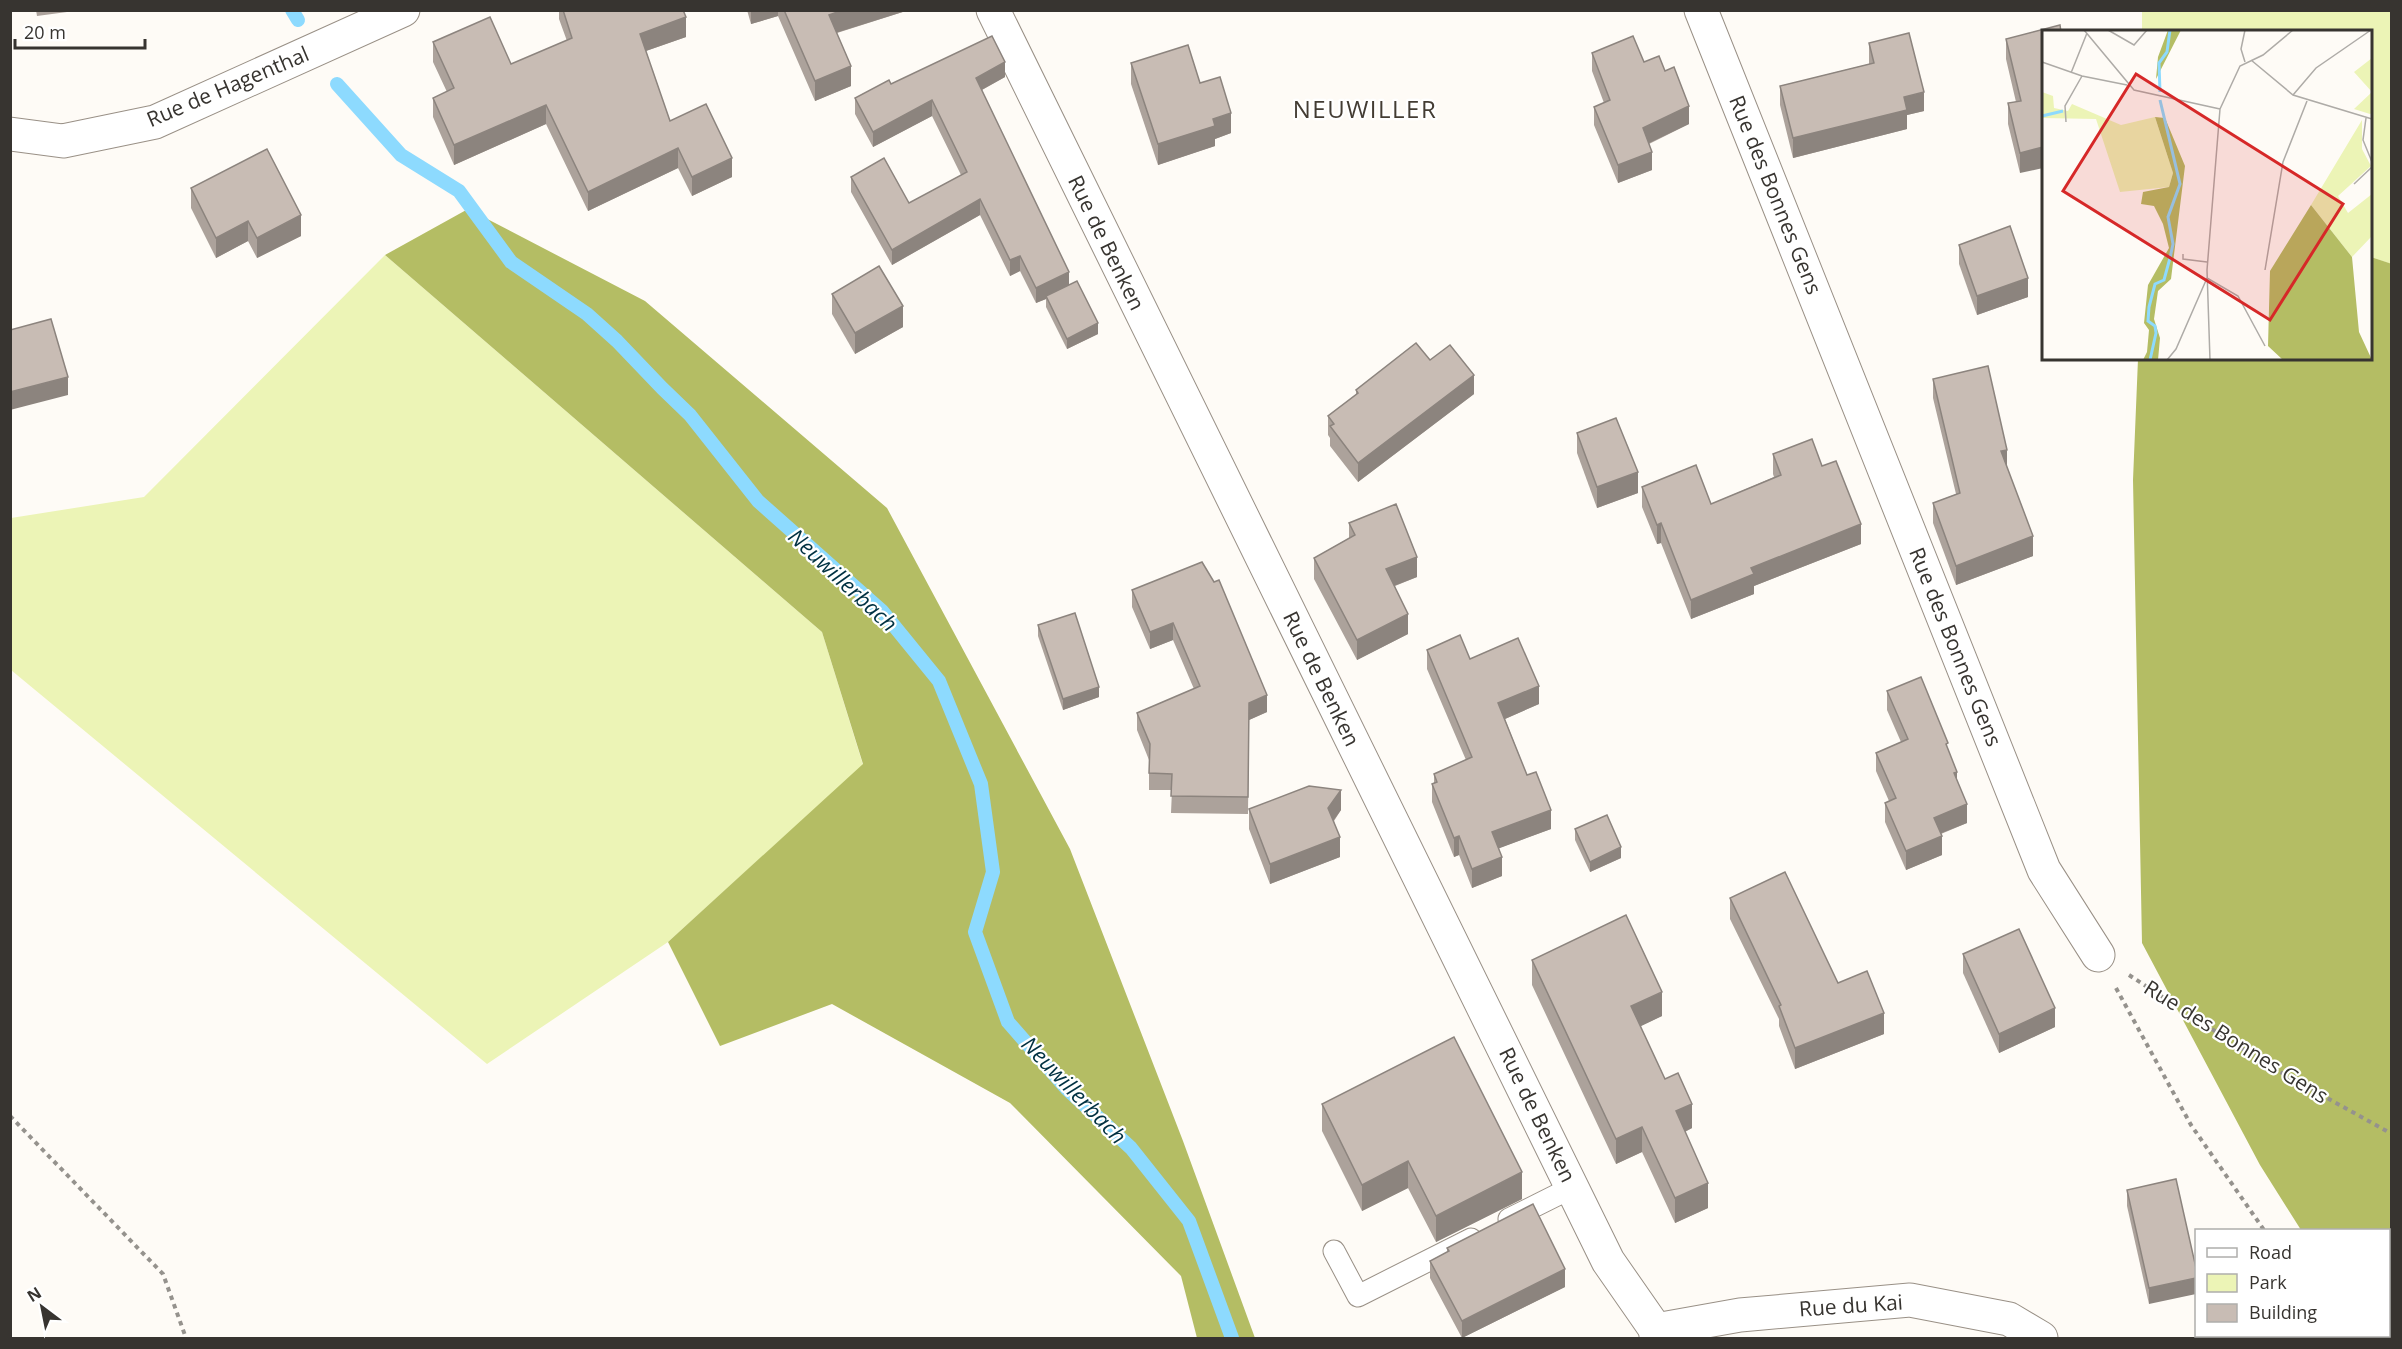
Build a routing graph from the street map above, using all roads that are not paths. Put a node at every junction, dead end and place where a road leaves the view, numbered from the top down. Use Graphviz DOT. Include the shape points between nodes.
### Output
graph roads {
  1 [pos="404,10"];
  2 [pos="993,10"];
  3 [pos="1701,10"];
  4 [pos="10,134"];
  5 [pos="2098,956"];
  6 [pos="1573,1187"];
  7 [pos="1334,1251"];
  8 [pos="1659,1336"];
  9 [pos="2041,1338"];
  1 -- 4 [label="street, Rue de Hagenthal" via="155,122 63,141"];
  2 -- 6 [label="street, Rue de Benken"];
  3 -- 5 [label="street, Rue des Bonnes Gens" via="2044,870"];
  6 -- 7 [label="lane" via="1359,1296"];
  6 -- 8 [label="street, Rue de Benken" via="1615,1273"];
  8 -- 9 [label="street, Rue du Kai" via="1740,1315 1910,1300 2009,1319"];
}
